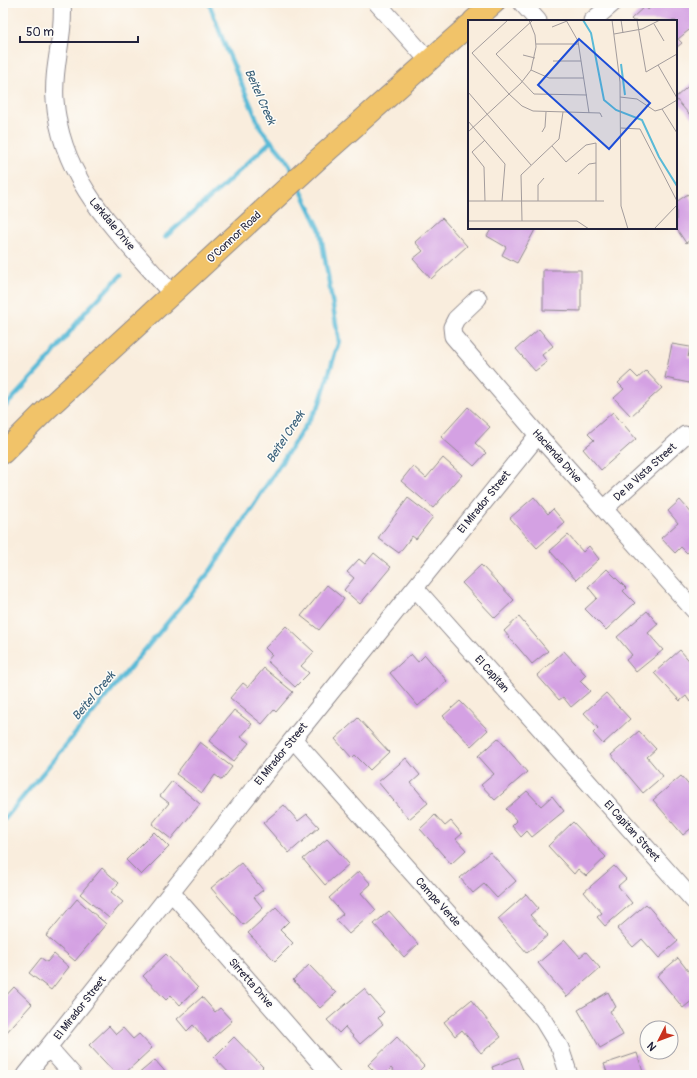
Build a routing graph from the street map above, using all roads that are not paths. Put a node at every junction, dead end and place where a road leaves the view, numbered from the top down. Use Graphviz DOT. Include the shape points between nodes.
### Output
graph roads {
  1 [pos="62,3"];
  2 [pos="377,3"];
  3 [pos="494,3"];
  4 [pos="522,3"];
  5 [pos="613,3"];
  6 [pos="474,20"];
  7 [pos="537,20"];
  8 [pos="593,20"];
  9 [pos="468,26"];
  10 [pos="429,61"];
  11 [pos="172,294"];
  12 [pos="478,298"];
  13 [pos="538,435"];
  14 [pos="685,435"];
  15 [pos="3,453"];
  16 [pos="604,509"];
  17 [pos="415,588"];
  18 [pos="694,610"];
  19 [pos="293,739"];
  20 [pos="569,761"];
  21 [pos="171,892"];
  22 [pos="694,901"];
  23 [pos="49,1048"];
  24 [pos="26,1075"];
  25 [pos="73,1075"];
  26 [pos="331,1075"];
  27 [pos="569,1075"];
  1 -- 11 [label="street, Larkdale Drive" via="63,15 54,70 55,100 61,137 78,179 94,205"];
  2 -- 10 [label="street"];
  3 -- 6 [label="main road"];
  4 -- 7 [label="street"];
  5 -- 8 [label="street"];
  9 -- 10 [label="main road, O'Connor Road"];
  10 -- 11 [label="main road, O'Connor Road"];
  11 -- 15 [label="main road, O'Connor Road"];
  12 -- 13 [label="street, Hacienda Drive" via="456,319 452,327 453,336"];
  13 -- 16 [label="street, Hacienda Drive"];
  13 -- 17 [label="street, El Mirador Street"];
  14 -- 16 [label="street, De la Vista Street"];
  16 -- 18 [label="street, Hacienda Drive"];
  17 -- 19 [label="street, El Mirador Street"];
  17 -- 20 [label="street, El Capitan"];
  19 -- 21 [label="street, El Mirador Street"];
  19 -- 27 [label="street, Campe Verde" via="543,1020 560,1048"];
  20 -- 22 [label="street, El Capitan Street"];
  21 -- 23 [label="street, El Mirador Street"];
  21 -- 26 [label="street, Sirretta Drive"];
  23 -- 24 [label="street, El Mirador Street"];
  23 -- 25 [label="street"];
}
